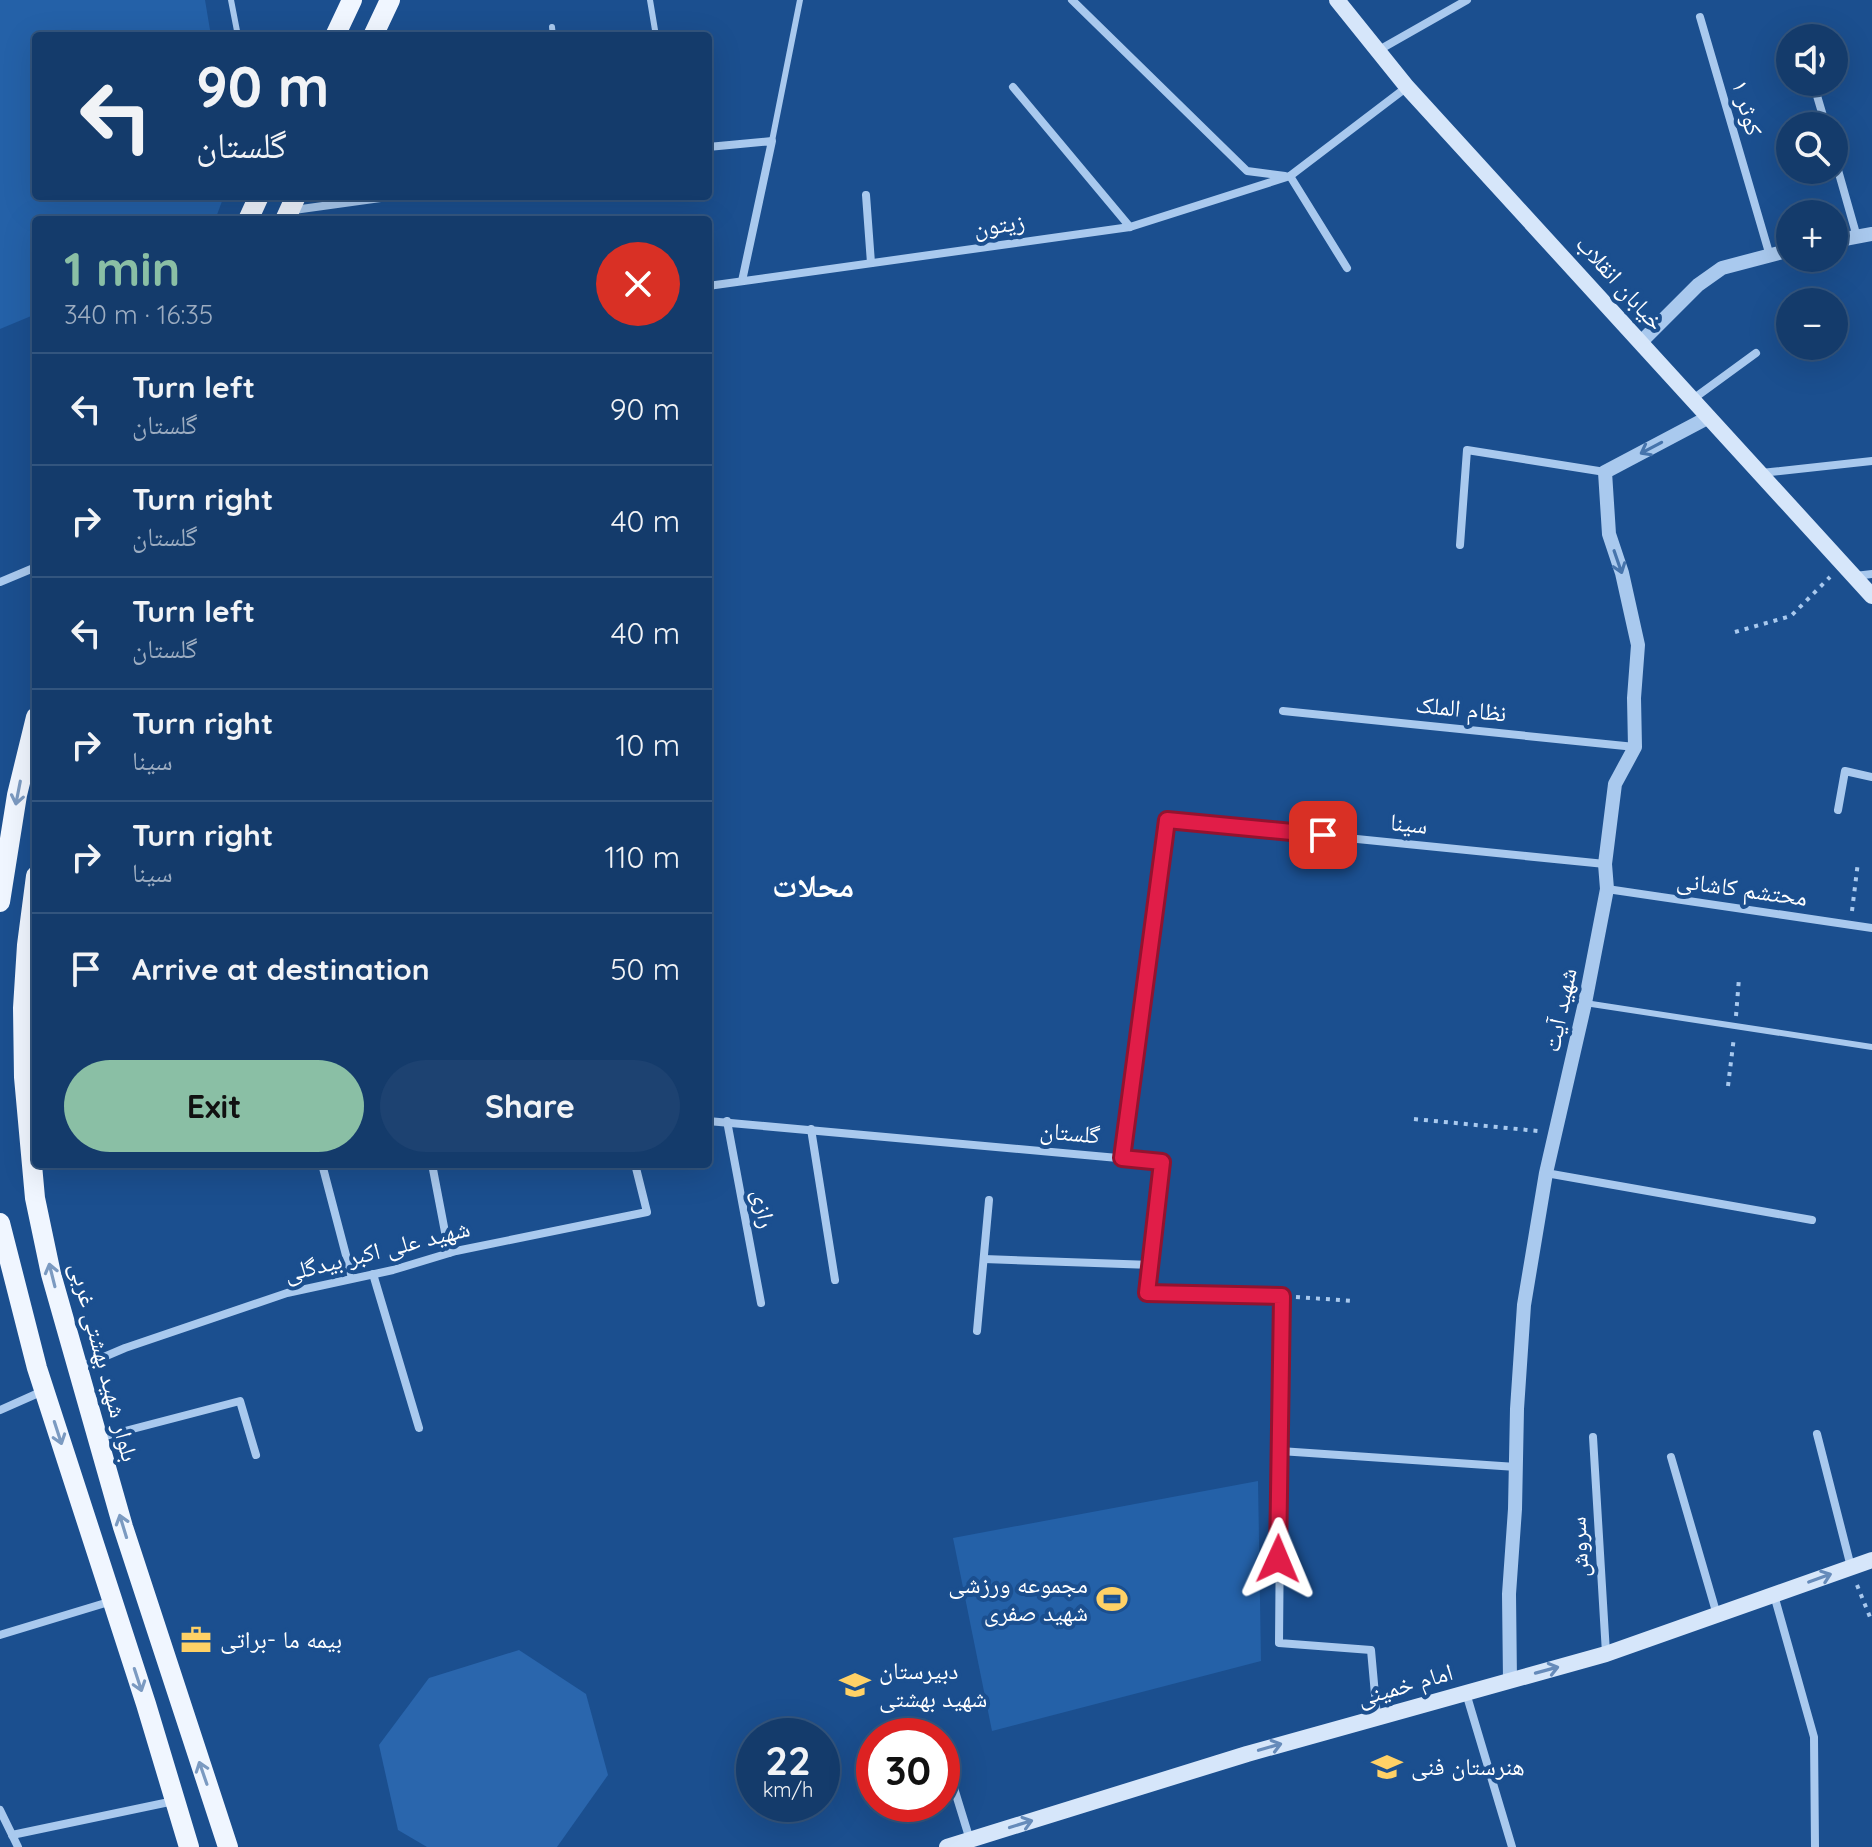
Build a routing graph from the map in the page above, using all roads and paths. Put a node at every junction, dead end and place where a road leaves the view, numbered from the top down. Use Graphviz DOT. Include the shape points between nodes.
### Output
graph roads {
  1 [pos="231,0"];
  2 [pos="352,0"];
  3 [pos="390,0"];
  4 [pos="650,0"];
  5 [pos="800,0"];
  6 [pos="1072,0"];
  7 [pos="1337,0"];
  8 [pos="1467,0"];
  9 [pos="1700,17"];
  10 [pos="552,27"];
  11 [pos="237,32"];
  12 [pos="337,32"];
  13 [pos="375,32"];
  14 [pos="553,32"];
  15 [pos="655,32"];
  16 [pos="1379,50"];
  17 [pos="1013,87"];
  18 [pos="1407,87"];
  19 [pos="772,141"];
  20 [pos="712,147"];
  21 [pos="1290,176"];
  22 [pos="1845,184"];
  23 [pos="866,195"];
  24 [pos="363,200"];
  25 [pos="290,209"];
  26 [pos="1130,227"];
  27 [pos="1865,235"];
  28 [pos="1776,254"];
  29 [pos="1770,256"];
  30 [pos="871,263"];
  31 [pos="1347,268"];
  32 [pos="742,281"];
  33 [pos="712,285"];
  34 [pos="1641,342"];
  35 [pos="1756,353"];
  36 [pos="1693,399"];
  37 [pos="1709,417"];
  38 [pos="1872,461"];
  39 [pos="1605,472"];
  40 [pos="1760,473"];
  41 [pos="1460,545"];
  42 [pos="32,569"];
  43 [pos="1848,570"];
  44 [pos="1872,574"];
  45 [pos="0,582"];
  46 [pos="1872,596"];
  47 [pos="1735,632"];
  48 [pos="1283,711"];
  49 [pos="32,733"];
  50 [pos="1635,747"];
  51 [pos="1872,777"];
  52 [pos="1838,810"];
  53 [pos="1858,862"];
  54 [pos="1605,864"];
  55 [pos="1607,889"];
  56 [pos="0,902"];
  57 [pos="32,910"];
  58 [pos="1850,925"];
  59 [pos="1872,928"];
  60 [pos="1739,978"];
  61 [pos="1585,1003"];
  62 [pos="1735,1026"];
  63 [pos="1872,1047"];
  64 [pos="1728,1086"];
  65 [pos="1414,1119"];
  66 [pos="712,1121"];
  67 [pos="727,1121"];
  68 [pos="811,1129"];
  69 [pos="1556,1133"];
  70 [pos="1122,1158"];
  71 [pos="32,1165"];
  72 [pos="32,1168"];
  73 [pos="323,1168"];
  74 [pos="433,1168"];
  75 [pos="636,1168"];
  76 [pos="1546,1173"];
  77 [pos="989,1200"];
  78 [pos="1812,1220"];
  79 [pos="0,1223"];
  80 [pos="449,1253"];
  81 [pos="984,1259"];
  82 [pos="1152,1265"];
  83 [pos="373,1274"];
  84 [pos="352,1278"];
  85 [pos="835,1280"];
  86 [pos="1282,1296"];
  87 [pos="1354,1301"];
  88 [pos="761,1303"];
  89 [pos="977,1331"];
  90 [pos="77,1369"];
  91 [pos="44,1391"];
  92 [pos="0,1410"];
  93 [pos="419,1428"];
  94 [pos="1817,1434"];
  95 [pos="1593,1437"];
  96 [pos="97,1438"];
  97 [pos="1280,1451"];
  98 [pos="256,1455"];
  99 [pos="1671,1457"];
  100 [pos="1516,1467"];
  101 [pos="1872,1560"];
  102 [pos="1851,1567"];
  103 [pos="1774,1595"];
  104 [pos="113,1600"];
  105 [pos="1717,1615"];
  106 [pos="1872,1622"];
  107 [pos="0,1635"];
  108 [pos="1606,1654"];
  109 [pos="1510,1681"];
  110 [pos="1466,1693"];
  111 [pos="1377,1717"];
  112 [pos="175,1801"];
  113 [pos="0,1810"];
  114 [pos="953,1822"];
  115 [pos="12,1835"];
  116 [pos="957,1845"];
  117 [pos="18,1847"];
  118 [pos="189,1847"];
  119 [pos="228,1847"];
  120 [pos="1512,1847"];
  121 [pos="1815,1847"];
  1 -- 11 [label="lane"];
  2 -- 12 [label="main road"];
  3 -- 13 [label="main road"];
  4 -- 15 [label="lane"];
  5 -- 19 [label="lane"];
  6 -- 21 [label="street" via="1247,171"];
  7 -- 16 [label="main road, خیابان انقلاب"];
  8 -- 16 [label="street"];
  9 -- 29 [label="street, کوثر ۱"];
  10 -- 14 [label="lane"];
  16 -- 18 [label="main road, خیابان انقلاب"];
  17 -- 26 [label="street"];
  18 -- 21 [label="street, زیتون"];
  18 -- 34 [label="main road, خیابان انقلاب"];
  19 -- 20 [label="street"];
  19 -- 32 [label="street"];
  21 -- 26 [label="street, زیتون"];
  21 -- 31 [label="street"];
  22 -- 27 [label="street"];
  23 -- 30 [label="street"];
  24 -- 25 [label="street"];
  26 -- 30 [label="street, زیتون"];
  28 -- 29 [label="street"];
  29 -- 34 [label="street" via="1722,268"];
  30 -- 32 [label="street, زیتون"];
  32 -- 33 [label="street, زیتون"];
  34 -- 36 [label="main road, خیابان انقلاب"];
  35 -- 36 [label="street"];
  36 -- 37 [label="main road, خیابان انقلاب"];
  37 -- 39 [label="street, one-way"];
  37 -- 40 [label="main road, خیابان انقلاب"];
  38 -- 40 [label="street"];
  39 -- 41 [label="street" via="1467,450"];
  39 -- 50 [label="street, شهید آیت, one-way" via="1609,534 1638,645"];
  40 -- 43 [label="main road, خیابان انقلاب"];
  42 -- 45 [label="street"];
  43 -- 44 [label="street"];
  43 -- 46 [label="main road, خیابان انقلاب"];
  43 -- 47 [label="path" via="1791,616"];
  48 -- 50 [label="street, نظام الملک"];
  49 -- 56 [label="main road, one-way"];
  50 -- 54 [label="street, شهید آیت" via="1615,784"];
  51 -- 52 [label="street" via="1845,771"];
  53 -- 58 [label="path"];
  54 -- 55 [label="street, شهید آیت"];
  54 -- 70 [label="street, سینا" via="1167,820"];
  55 -- 58 [label="street, محتشم کاشانی"];
  55 -- 61 [label="street, شهید آیت"];
  71 -- 57 [label="main road, بلوار شهید بهشتی غربی, one-way" via="24,1077"];
  58 -- 59 [label="street, محتشم کاشانی"];
  60 -- 62 [label="path"];
  61 -- 62 [label="lane"];
  61 -- 69 [label="street, شهید آیت"];
  62 -- 63 [label="lane"];
  62 -- 64 [label="path"];
  65 -- 69 [label="path"];
  66 -- 67 [label="street, گلستان"];
  67 -- 68 [label="street, گلستان"];
  67 -- 88 [label="street, رازی"];
  68 -- 70 [label="street, گلستان"];
  68 -- 85 [label="street"];
  69 -- 76 [label="street, شهید آیت"];
  70 -- 82 [label="street, گلستان" via="1162,1162"];
  90 -- 72 [label="main road, بلوار شهید بهشتی غربی, one-way" via="51,1274"];
  73 -- 84 [label="street"];
  74 -- 80 [label="street"];
  75 -- 80 [label="street, شهید علی اکبر بیدگلی" via="647,1212"];
  76 -- 78 [label="street"];
  76 -- 100 [label="street, شهید آیت" via="1524,1305"];
  77 -- 81 [label="street"];
  79 -- 91 [label="main road"];
  80 -- 83 [label="street, شهید علی اکبر بیدگلی"];
  81 -- 82 [label="street"];
  81 -- 89 [label="street"];
  82 -- 86 [label="street, گلستان" via="1147,1293"];
  83 -- 84 [label="street, شهید علی اکبر بیدگلی"];
  83 -- 93 [label="street"];
  84 -- 90 [label="street, شهید علی اکبر بیدگلی" via="287,1293"];
  86 -- 87 [label="path"];
  86 -- 97 [label="street"];
  90 -- 96 [label="main road, بلوار شهید بهشتی غربی"];
  91 -- 92 [label="street"];
  91 -- 104 [label="main road, one-way"];
  94 -- 102 [label="street"];
  95 -- 108 [label="street, سروش"];
  96 -- 98 [label="street" via="240,1401"];
  119 -- 96 [label="main road, بلوار شهید بهشتی غربی, one-way"];
  97 -- 100 [label="street"];
  97 -- 111 [label="street" via="1279,1643 1371,1650"];
  99 -- 105 [label="street"];
  100 -- 109 [label="street, شهید آیت"];
  101 -- 102 [label="main road, امام خمینی"];
  103 -- 102 [label="main road, امام خمینی, one-way"];
  102 -- 106 [label="path"];
  103 -- 105 [label="main road, امام خمینی"];
  103 -- 121 [label="street" via="1814,1737"];
  104 -- 107 [label="street"];
  104 -- 112 [label="main road, one-way"];
  105 -- 108 [label="main road, امام خمینی"];
  109 -- 108 [label="main road, امام خمینی, one-way"];
  109 -- 110 [label="main road, امام خمینی"];
  110 -- 111 [label="main road, امام خمینی"];
  110 -- 120 [label="street"];
  116 -- 111 [label="main road, امام خمینی, one-way"];
  112 -- 115 [label="street"];
  112 -- 118 [label="main road"];
  113 -- 115 [label="street"];
  114 -- 116 [label="street"];
  115 -- 117 [label="street"];
}
